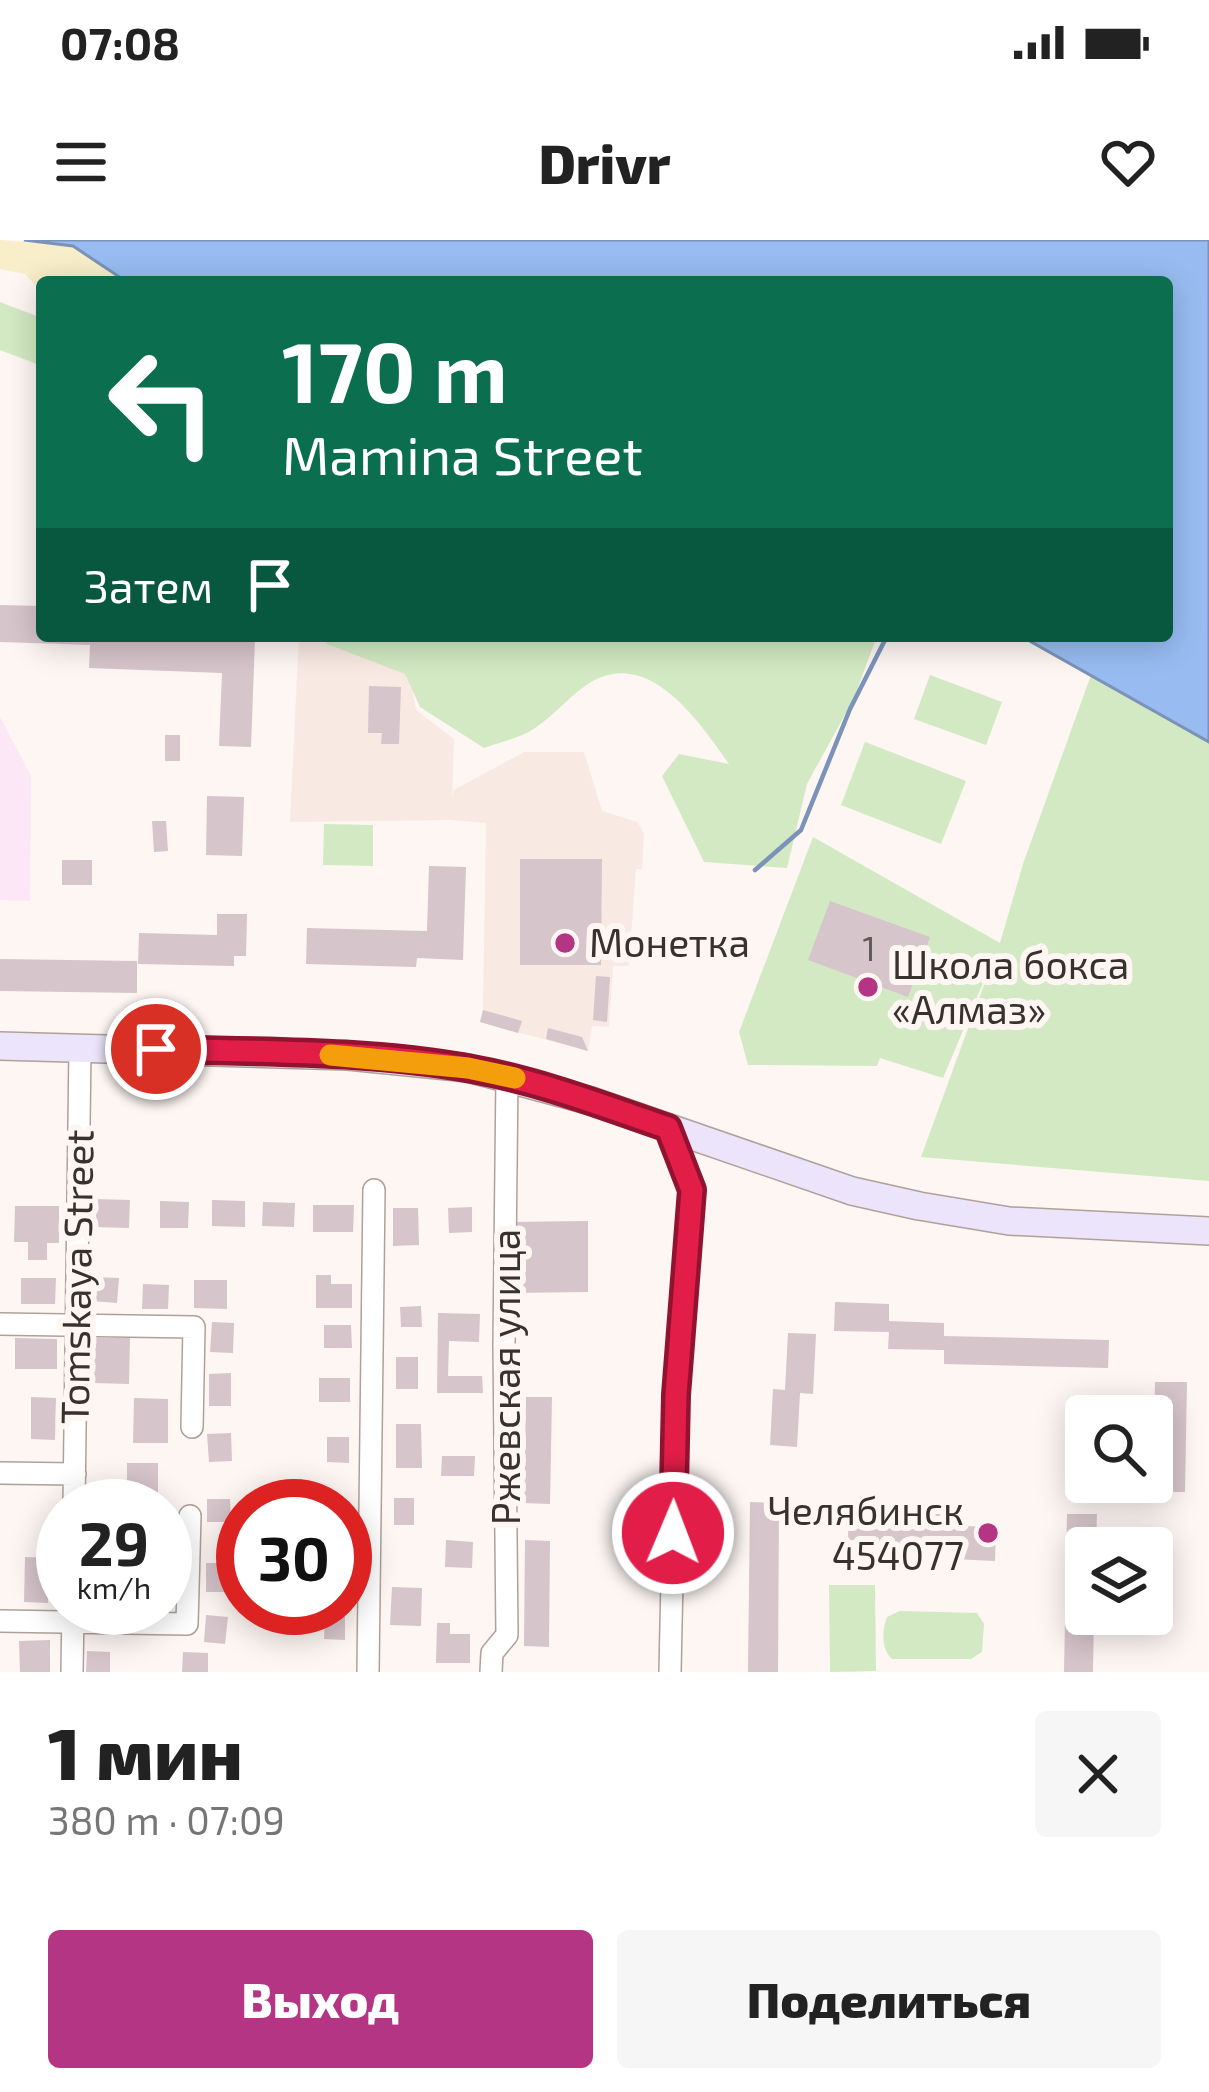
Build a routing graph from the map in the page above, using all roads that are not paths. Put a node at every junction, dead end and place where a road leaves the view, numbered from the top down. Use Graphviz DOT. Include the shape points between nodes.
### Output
graph roads {
  1 [pos="0,1046"];
  2 [pos="80,1048"];
  3 [pos="507,1076"];
  4 [pos="668,1128"];
  5 [pos="374,1190"];
  6 [pos="1209,1231"];
  7 [pos="0,1324"];
  8 [pos="76,1325"];
  9 [pos="192,1427"];
  10 [pos="0,1473"];
  11 [pos="74,1474"];
  12 [pos="74,1479"];
  13 [pos="36,1618"];
  14 [pos="0,1621"];
  15 [pos="73,1635"];
  16 [pos="72,1672"];
  17 [pos="368,1672"];
  18 [pos="491,1672"];
  19 [pos="670,1672"];
  1 -- 2 [label="main road"];
  2 -- 3 [label="main road" via="348,1056"];
  2 -- 8 [label="street, Tomskaya Street"];
  3 -- 4 [label="main road"];
  3 -- 18 [label="street, Ржевская улица" via="507,1635 492,1653"];
  4 -- 6 [label="main road" via="919,1206 1009,1221"];
  4 -- 19 [label="street" via="692,1190 676,1395"];
  5 -- 17 [label="street"];
  7 -- 8 [label="street"];
  8 -- 9 [label="street" via="194,1327"];
  8 -- 11 [label="street, Tomskaya Street"];
  10 -- 11 [label="street"];
  11 -- 12 [label="street, Tomskaya Street"];
  13 -- 14 [label="street"];
  15 -- 16 [label="street"];
}
